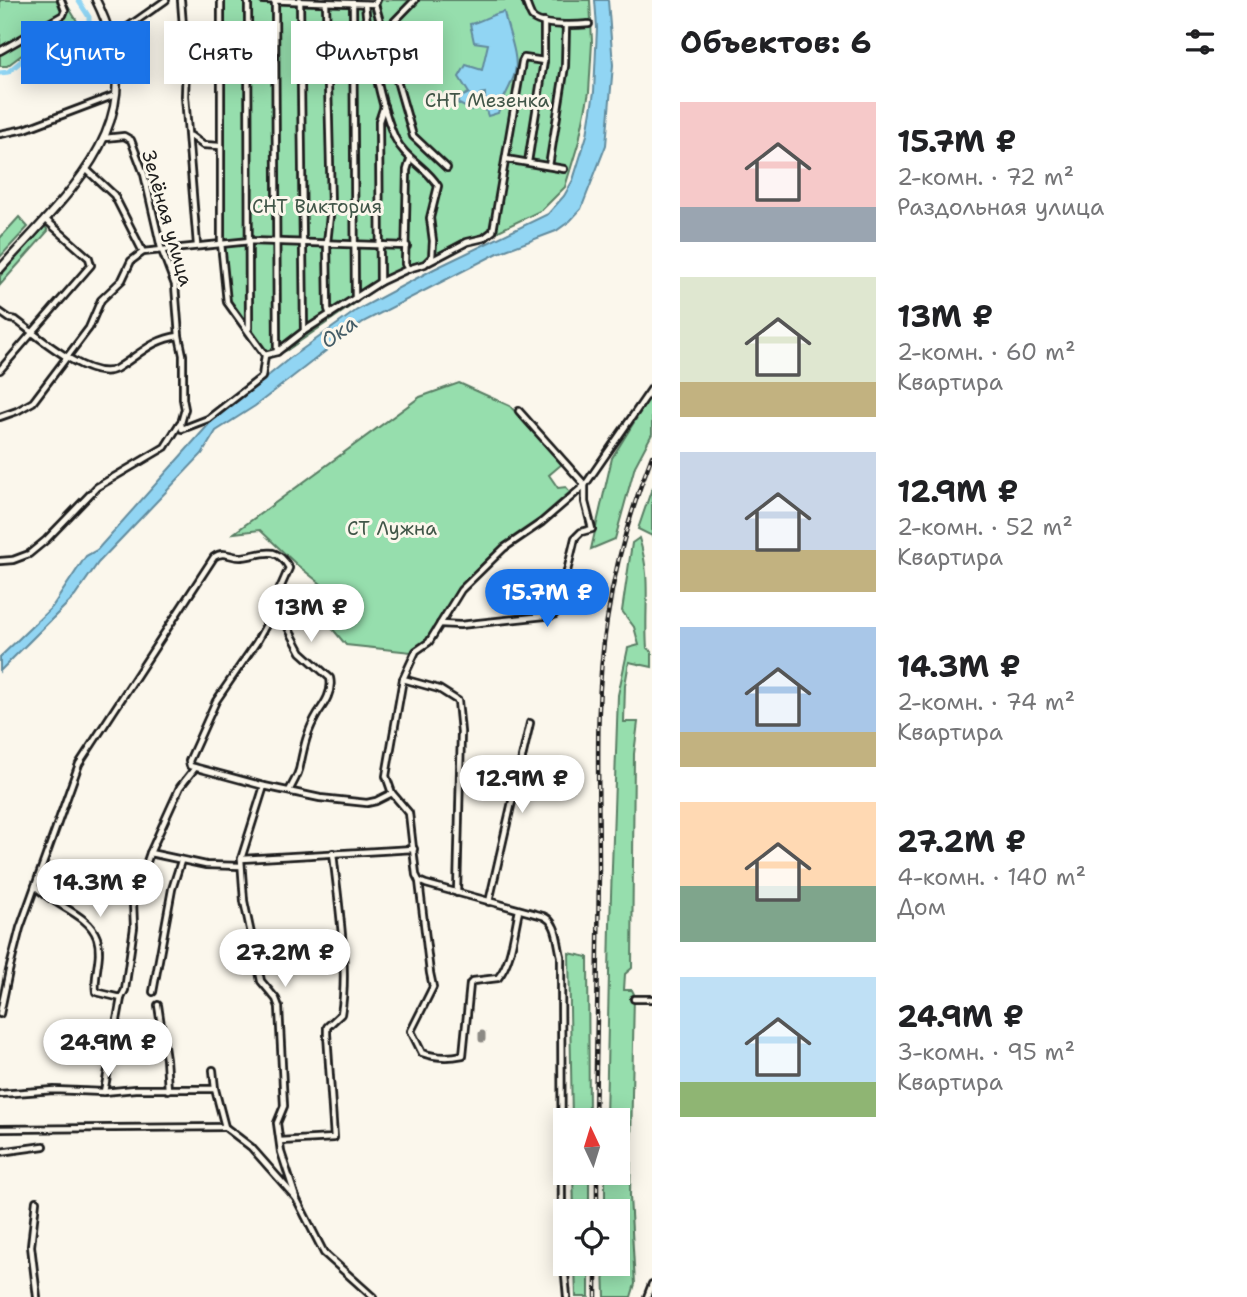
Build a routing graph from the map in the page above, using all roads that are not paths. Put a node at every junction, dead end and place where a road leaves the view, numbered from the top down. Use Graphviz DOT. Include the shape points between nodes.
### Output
graph roads {
  1 [pos="61,0"];
  2 [pos="96,0"];
  3 [pos="166,0"];
  4 [pos="181,0"];
  5 [pos="221,0"];
  6 [pos="248,0"];
  7 [pos="263,0"];
  8 [pos="275,0"];
  9 [pos="415,0"];
  10 [pos="526,0"];
  11 [pos="300,1"];
  12 [pos="329,2"];
  13 [pos="357,2"];
  14 [pos="376,2"];
  15 [pos="365,4"];
  16 [pos="105,21"];
  17 [pos="136,21"];
  18 [pos="381,21"];
  19 [pos="395,21"];
  20 [pos="544,22"];
  21 [pos="589,24"];
  22 [pos="566,25"];
  23 [pos="0,51"];
  24 [pos="544,61"];
  25 [pos="117,84"];
  26 [pos="398,84"];
  27 [pos="116,95"];
  28 [pos="384,104"];
  29 [pos="0,134"];
  30 [pos="190,136"];
  31 [pos="105,138"];
  32 [pos="220,146"];
  33 [pos="506,159"];
  34 [pos="410,160"];
  35 [pos="528,162"];
  36 [pos="549,166"];
  37 [pos="447,168"];
  38 [pos="564,169"];
  39 [pos="87,170"];
  40 [pos="45,219"];
  41 [pos="250,241"];
  42 [pos="276,241"];
  43 [pos="302,242"];
  44 [pos="221,243"];
  45 [pos="327,243"];
  46 [pos="354,244"];
  47 [pos="197,245"];
  48 [pos="380,245"];
  49 [pos="407,246"];
  50 [pos="161,248"];
  51 [pos="143,252"];
  52 [pos="425,264"];
  53 [pos="0,269"];
  54 [pos="408,269"];
  55 [pos="380,282"];
  56 [pos="355,299"];
  57 [pos="0,312"];
  58 [pos="330,315"];
  59 [pos="248,330"];
  60 [pos="304,331"];
  61 [pos="32,332"];
  62 [pos="179,336"];
  63 [pos="277,352"];
  64 [pos="265,355"];
  65 [pos="67,357"];
  66 [pos="0,370"];
  67 [pos="652,388"];
  68 [pos="519,411"];
  69 [pos="0,417"];
  70 [pos="181,423"];
  71 [pos="585,485"];
  72 [pos="0,561"];
  73 [pos="276,607"];
  74 [pos="440,624"];
  75 [pos="403,679"];
  76 [pos="530,723"];
  77 [pos="195,768"];
  78 [pos="264,786"];
  79 [pos="289,791"];
  80 [pos="392,793"];
  81 [pos="414,849"];
  82 [pos="150,853"];
  83 [pos="333,853"];
  84 [pos="241,859"];
  85 [pos="181,861"];
  86 [pos="241,866"];
  87 [pos="419,881"];
  88 [pos="35,885"];
  89 [pos="457,893"];
  90 [pos="489,902"];
  91 [pos="519,910"];
  92 [pos="301,951"];
  93 [pos="254,953"];
  94 [pos="153,992"];
  95 [pos="121,998"];
  96 [pos="634,999"];
  97 [pos="652,999"];
  98 [pos="159,1005"];
  99 [pos="0,1014"];
  100 [pos="213,1070"];
  101 [pos="215,1089"];
  102 [pos="168,1090"];
  103 [pos="104,1092"];
  104 [pos="0,1094"];
  105 [pos="225,1126"];
  106 [pos="0,1129"];
  107 [pos="280,1141"];
  108 [pos="44,1146"];
  109 [pos="0,1152"];
  110 [pos="296,1198"];
  111 [pos="36,1201"];
  112 [pos="652,1284"];
  113 [pos="37,1297"];
  114 [pos="373,1297"];
  115 [pos="567,1297"];
  116 [pos="648,1297"];
  1 -- 23 [label="street" via="63,15"];
  2 -- 16 [label="main road"];
  3 -- 17 [label="street"];
  4 -- 30 [label="street"];
  5 -- 32 [label="street"];
  6 -- 41 [label="street"];
  7 -- 8 [label="street"];
  8 -- 11 [label="street"];
  8 -- 42 [label="street"];
  9 -- 19 [label="street"];
  10 -- 20 [label="street" via="531,16"];
  11 -- 12 [label="street"];
  11 -- 43 [label="street"];
  12 -- 13 [label="street"];
  12 -- 45 [label="street" via="331,206"];
  13 -- 15 [label="street"];
  13 -- 46 [label="street"];
  14 -- 15 [label="street"];
  14 -- 18 [label="street"];
  15 -- 28 [label="street"];
  20 -- 22 [label="street"];
  20 -- 24 [label="street"];
  21 -- 22 [label="street"];
  22 -- 36 [label="street" via="565,66"];
  24 -- 33 [label="street" via="524,58 522,62"];
  24 -- 35 [label="street"];
  25 -- 27 [label="main road"];
  26 -- 37 [label="street" via="413,136"];
  27 -- 29 [label="street"];
  27 -- 31 [label="main road"];
  28 -- 34 [label="street" via="395,137"];
  28 -- 48 [label="street" via="379,121"];
  30 -- 32 [label="street" via="203,145"];
  30 -- 47 [label="street"];
  31 -- 39 [label="main road"];
  31 -- 50 [label="street, Зелёная улица" via="131,140"];
  32 -- 44 [label="street"];
  33 -- 35 [label="street"];
  33 -- 52 [label="street" via="493,231"];
  34 -- 49 [label="street"];
  34 -- 52 [label="street" via="438,187 430,218 432,257"];
  35 -- 36 [label="street"];
  36 -- 38 [label="street"];
  39 -- 40 [label="main road"];
  39 -- 51 [label="street" via="114,195"];
  40 -- 53 [label="main road"];
  40 -- 61 [label="street" via="89,258 91,265"];
  41 -- 42 [label="street"];
  41 -- 44 [label="street"];
  41 -- 59 [label="street"];
  42 -- 43 [label="street"];
  42 -- 63 [label="street"];
  43 -- 45 [label="street"];
  43 -- 60 [label="street"];
  44 -- 47 [label="street"];
  44 -- 59 [label="street" via="227,302"];
  45 -- 46 [label="street"];
  45 -- 58 [label="street"];
  46 -- 48 [label="street"];
  46 -- 56 [label="street"];
  47 -- 50 [label="street"];
  48 -- 49 [label="street"];
  48 -- 55 [label="street"];
  49 -- 54 [label="street"];
  50 -- 51 [label="street"];
  50 -- 62 [label="street, Зелёная улица" via="175,285"];
  51 -- 65 [label="street" via="101,300 89,328"];
  52 -- 54 [label="street"];
  54 -- 55 [label="street"];
  55 -- 56 [label="street"];
  56 -- 58 [label="street"];
  57 -- 61 [label="street"];
  58 -- 60 [label="street"];
  59 -- 64 [label="street"];
  60 -- 63 [label="street"];
  61 -- 65 [label="street"];
  61 -- 66 [label="street"];
  62 -- 65 [label="street" via="159,341 112,371 92,371"];
  62 -- 70 [label="street, Зелёная улица" via="183,355"];
  63 -- 64 [label="street"];
  64 -- 70 [label="street" via="262,377 208,419 182,429"];
  65 -- 69 [label="street" via="33,402"];
  67 -- 71 [label="street"];
  68 -- 71 [label="street"];
  70 -- 72 [label="street" via="165,447 97,487 29,554"];
  71 -- 74 [label="street" via="488,562 461,590"];
  71 -- 74 [label="street" via="592,529 575,538 554,615"];
  73 -- 77 [label="street" via="216,701 190,761"];
  73 -- 79 [label="street" via="301,652 331,683"];
  73 -- 88 [label="street" via="289,568 277,555 222,553 214,557 79,764"];
  74 -- 75 [label="street" via="429,642 416,651"];
  75 -- 80 [label="street" via="386,776"];
  75 -- 89 [label="street" via="439,689 458,701"];
  76 -- 90 [label="street"];
  77 -- 78 [label="street"];
  77 -- 82 [label="street" via="180,786"];
  78 -- 79 [label="street"];
  78 -- 84 [label="street"];
  79 -- 80 [label="street" via="367,803"];
  80 -- 81 [label="street" via="409,813"];
  81 -- 83 [label="street"];
  81 -- 87 [label="street"];
  82 -- 85 [label="street"];
  82 -- 95 [label="street" via="133,902 134,927"];
  83 -- 84 [label="street"];
  83 -- 107 [label="street" via="342,980 341,1013 327,1027 334,1138"];
  84 -- 86 [label="street"];
  85 -- 86 [label="street"];
  85 -- 94 [label="street"];
  86 -- 93 [label="street"];
  87 -- 89 [label="street"];
  87 -- 91 [label="street" via="433,986 411,1031 426,1055 463,1055 470,984 502,974"];
  88 -- 95 [label="street" via="87,920 98,950 96,992"];
  88 -- 99 [label="street"];
  89 -- 90 [label="street"];
  90 -- 91 [label="street"];
  91 -- 115 [label="street" via="552,921 561,956 562,1243"];
  92 -- 93 [label="street"];
  93 -- 107 [label="street" via="261,981 279,1007 284,1106 277,1123"];
  95 -- 103 [label="street"];
  96 -- 97 [label="street"];
  98 -- 102 [label="street"];
  100 -- 101 [label="street"];
  101 -- 102 [label="street"];
  101 -- 105 [label="street"];
  102 -- 103 [label="street"];
  103 -- 104 [label="street"];
  105 -- 106 [label="street"];
  105 -- 110 [label="street" via="251,1147"];
  107 -- 110 [label="street"];
  108 -- 109 [label="street"];
  110 -- 114 [label="street" via="324,1253"];
  111 -- 113 [label="street" via="32,1246"];
  112 -- 116 [label="street"];
}
